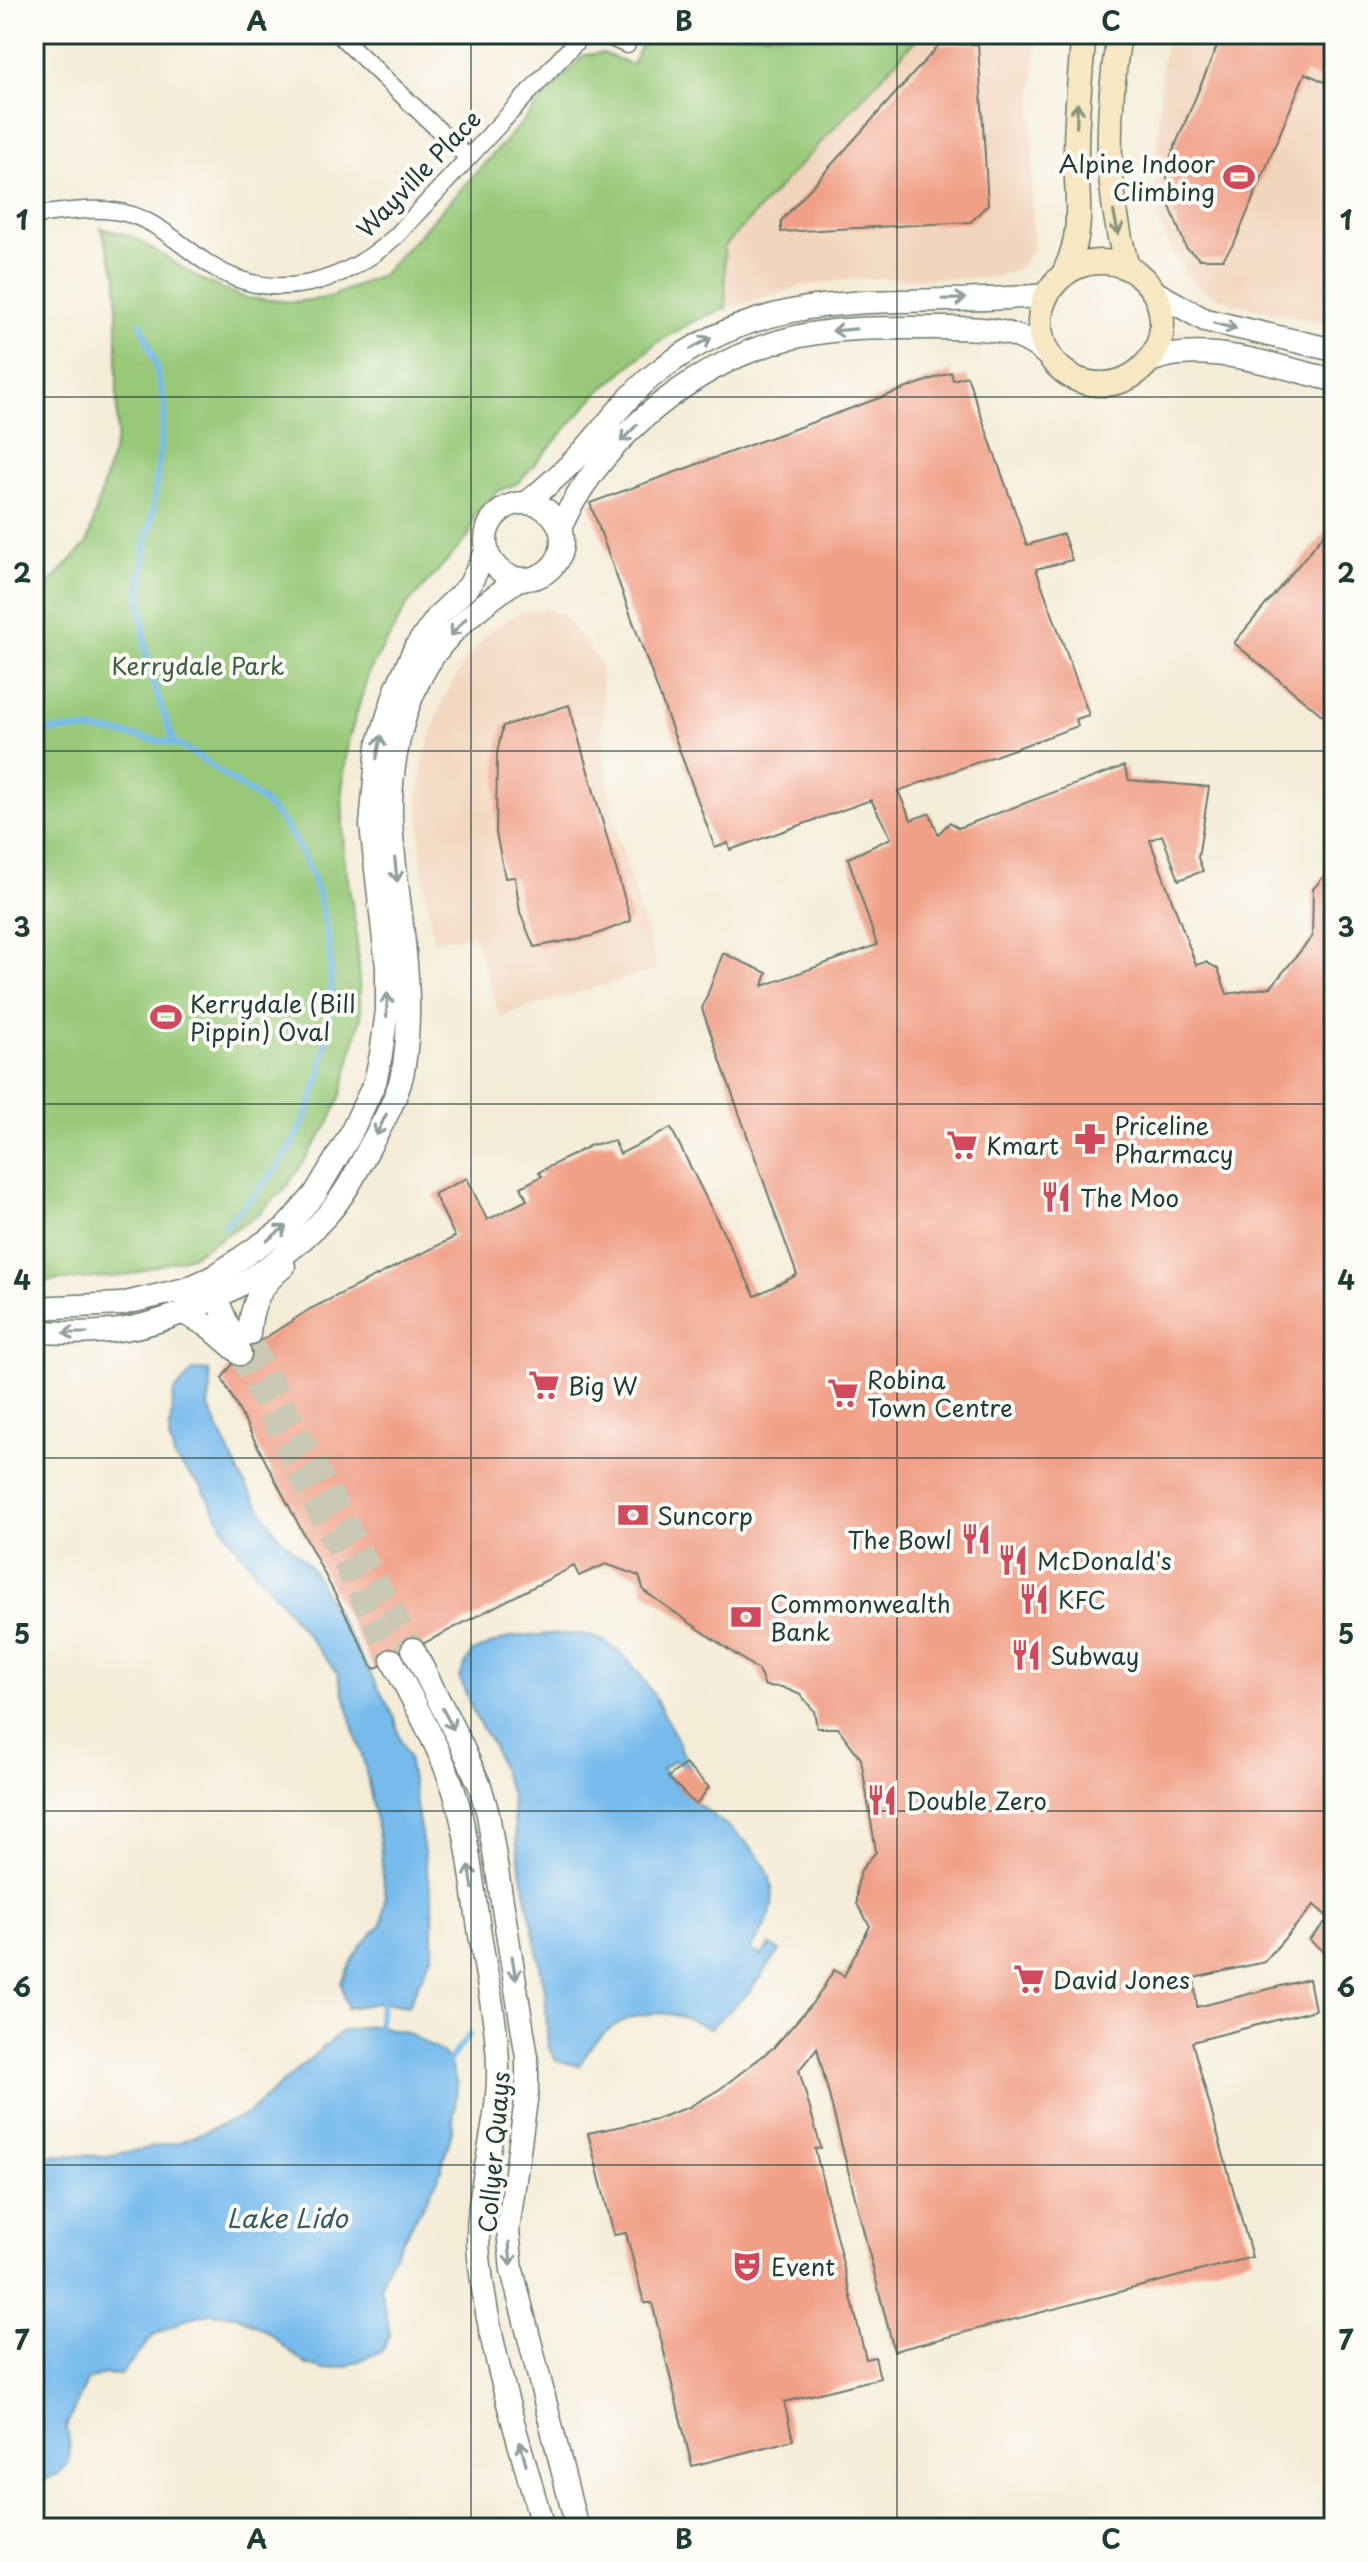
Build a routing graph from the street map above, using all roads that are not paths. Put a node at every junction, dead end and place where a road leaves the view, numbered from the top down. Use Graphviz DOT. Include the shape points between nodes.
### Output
graph roads {
  1 [pos="338,34"];
  2 [pos="583,34"];
  3 [pos="602,34"];
  4 [pos="1084,34"];
  5 [pos="1119,34"];
  6 [pos="627,45"];
  7 [pos="467,157"];
  8 [pos="34,215"];
  9 [pos="1127,267"];
  10 [pos="1064,274"];
  11 [pos="1155,292"];
  12 [pos="1046,295"];
  13 [pos="1334,350"];
  14 [pos="1052,360"];
  15 [pos="1150,361"];
  16 [pos="1334,380"];
  17 [pos="528,502"];
  18 [pos="560,528"];
  19 [pos="487,550"];
  20 [pos="519,579"];
  21 [pos="298,1242"];
  22 [pos="219,1289"];
  23 [pos="34,1308"];
  24 [pos="182,1312"];
  25 [pos="34,1332"];
  26 [pos="247,1344"];
  27 [pos="413,1649"];
  28 [pos="392,1660"];
  29 [pos="543,2528"];
  30 [pos="577,2528"];
  1 -- 7 [label="street"];
  2 -- 7 [label="street, Wayville Place"];
  3 -- 6 [label="street"];
  10 -- 4 [label="main road, one-way" via="1077,243 1076,153"];
  5 -- 9 [label="main road, one-way" via="1109,149 1113,213"];
  7 -- 8 [label="street, Wayville Place" via="374,255 347,271 303,285 269,284 225,273 155,225 129,214 99,210"];
  9 -- 10 [label="main road" via="1094,262"];
  9 -- 11 [label="main road"];
  10 -- 12 [label="main road"];
  11 -- 13 [label="street, one-way" via="1205,320"];
  11 -- 15 [label="main road" via="1163,327"];
  12 -- 14 [label="main road" via="1040,328"];
  17 -- 12 [label="street, one-way" via="656,373 702,342 745,322 864,300"];
  14 -- 15 [label="main road" via="1065,373 1098,385 1130,378"];
  14 -- 18 [label="street, one-way" via="1029,341 980,328 871,328 778,341 702,375 642,420 593,474"];
  15 -- 16 [label="street" via="1202,354"];
  17 -- 18 [label="street" via="548,510"];
  17 -- 19 [label="street" via="495,515"];
  18 -- 20 [label="street" via="563,545 555,564 539,576"];
  19 -- 20 [label="street" via="499,569"];
  22 -- 19 [label="street, one-way" via="315,1194 375,1082 388,982 371,825 378,746 415,648 469,586"];
  20 -- 21 [label="street, one-way" via="473,612 445,642 409,709 391,808 407,980 404,1066 354,1176 329,1212"];
  21 -- 22 [label="street"];
  21 -- 26 [label="street" via="295,1257 269,1280 251,1308"];
  22 -- 23 [label="street" via="186,1289 121,1304"];
  22 -- 24 [label="street"];
  22 -- 26 [label="street"];
  24 -- 25 [label="street, one-way" via="124,1329"];
  24 -- 26 [label="street"];
  27 -- 30 [label="street, Collyer Quays, one-way" via="480,1786 493,1838 527,2057 508,2230 512,2270"];
  29 -- 28 [label="street, Collyer Quays, one-way" via="497,2358 479,2256 479,2217 498,2074 464,1835 448,1771"];
}
